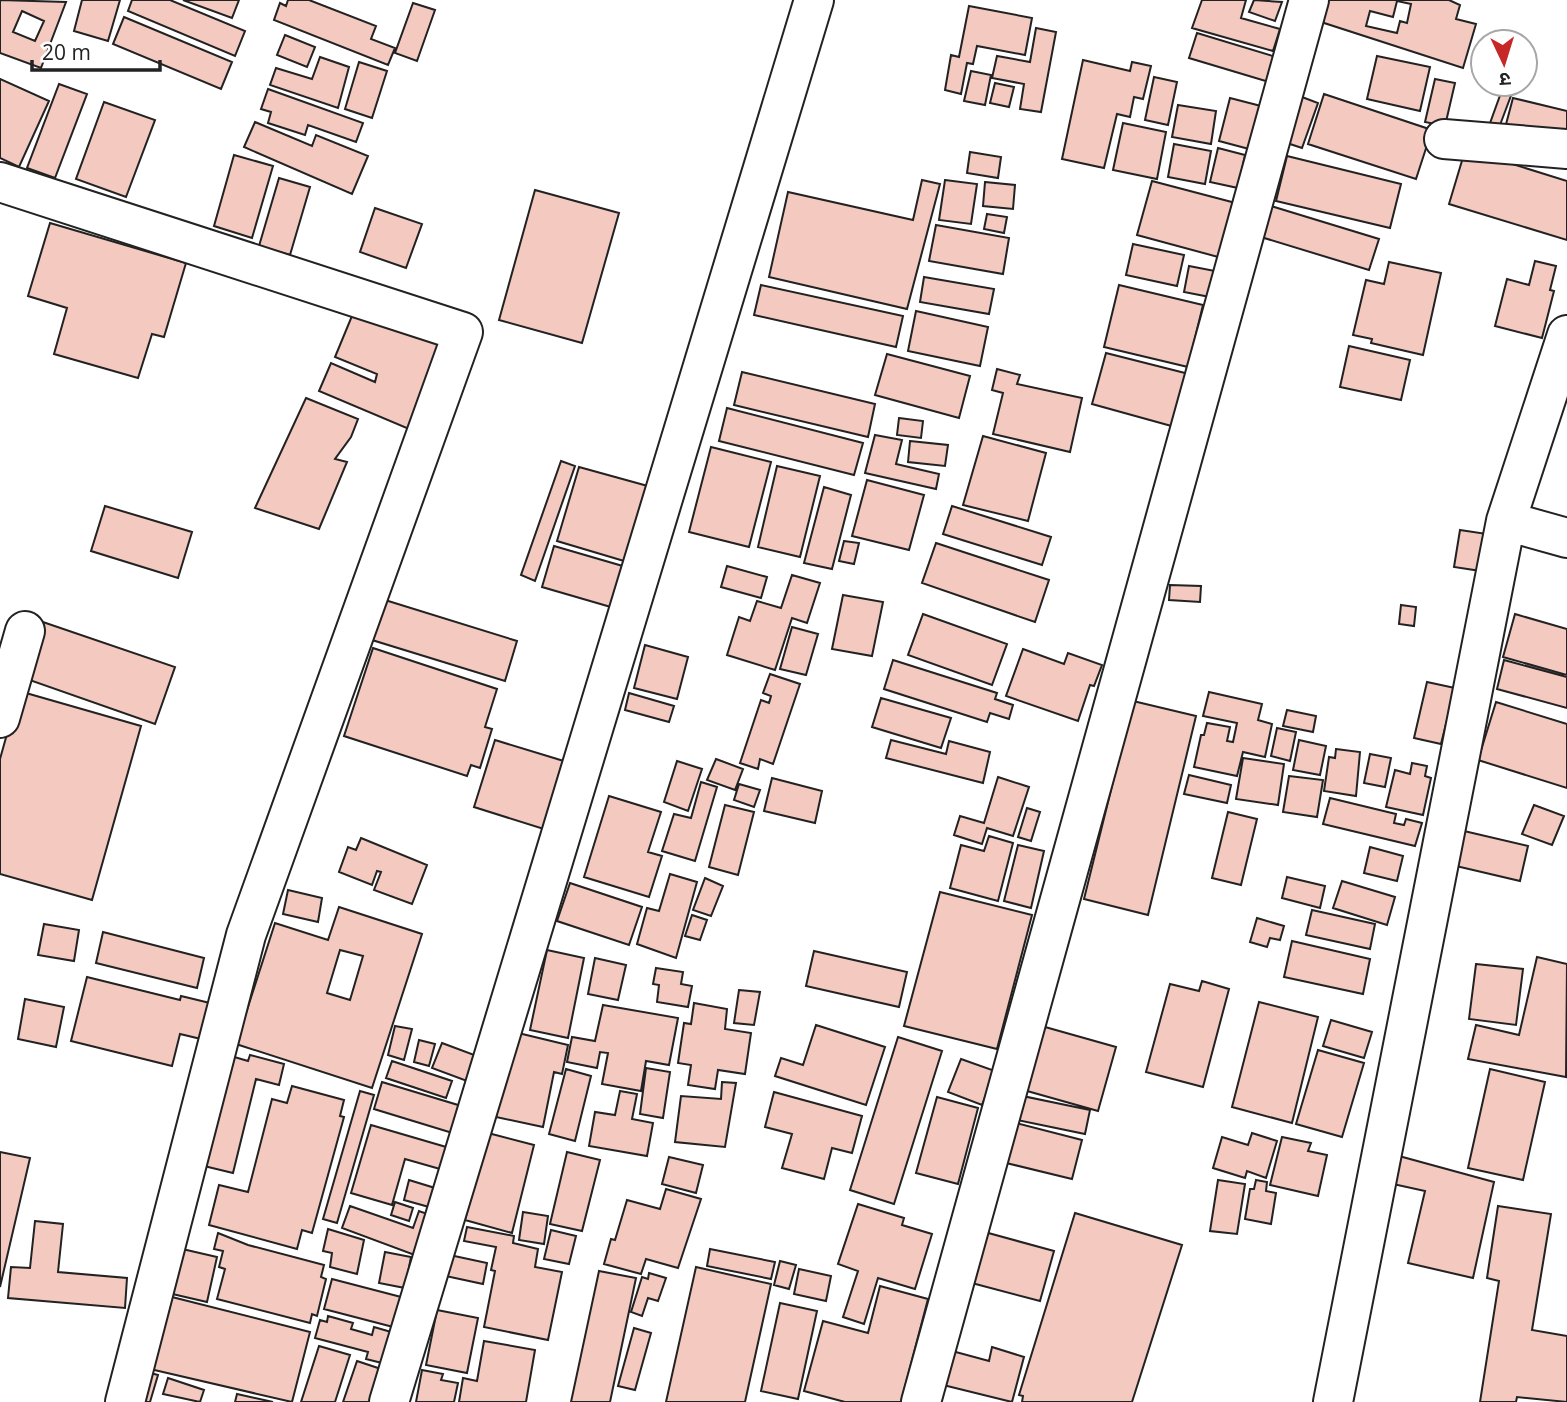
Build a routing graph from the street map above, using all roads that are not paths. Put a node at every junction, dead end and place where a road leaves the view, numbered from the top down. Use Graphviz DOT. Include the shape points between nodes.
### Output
graph roads {
  1 [pos="814,0"];
  2 [pos="1309,0"];
  3 [pos="1444,139"];
  4 [pos="1567,149"];
  5 [pos="0,181"];
  6 [pos="1567,335"];
  7 [pos="1506,521"];
  8 [pos="1567,538"];
  9 [pos="25,631"];
  10 [pos="0,718"];
  11 [pos="125,1402"];
  12 [pos="389,1402"];
  13 [pos="921,1402"];
  14 [pos="1333,1402"];
  1 -- 12 [label="street"];
  2 -- 13 [label="street"];
  3 -- 4 [label="street"];
  5 -- 11 [label="street" via="463,332 246,934"];
  6 -- 7 [label="street"];
  7 -- 8 [label="street"];
  7 -- 14 [label="street"];
  9 -- 10 [label="street"];
}
